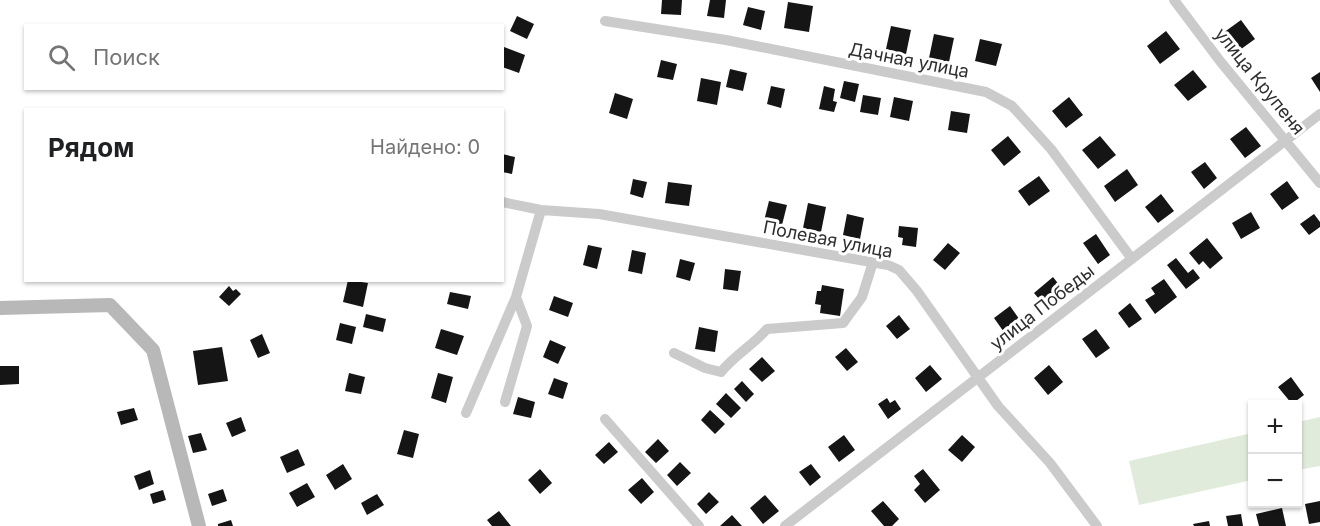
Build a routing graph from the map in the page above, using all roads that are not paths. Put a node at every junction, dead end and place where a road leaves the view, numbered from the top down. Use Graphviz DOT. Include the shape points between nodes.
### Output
graph roads {
  1 [pos="1174,0"];
  2 [pos="605,21"];
  3 [pos="1320,114"];
  4 [pos="1286,140"];
  5 [pos="1320,183"];
  6 [pos="504,202"];
  7 [pos="541,210"];
  8 [pos="1132,259"];
  9 [pos="873,262"];
  10 [pos="516,297"];
  11 [pos="0,308"];
  12 [pos="674,353"];
  13 [pos="978,377"];
  14 [pos="505,402"];
  15 [pos="466,413"];
  16 [pos="605,419"];
  17 [pos="199,526"];
  18 [pos="699,526"];
  19 [pos="785,526"];
  20 [pos="1097,526"];
  1 -- 4 [label="street, улица Крупеня"];
  2 -- 8 [label="street, Дачная улица" via="726,40 986,92 1012,106 1051,149"];
  3 -- 4 [label="street, улица Победы"];
  4 -- 5 [label="street, улица Крупеня"];
  4 -- 8 [label="street, улица Победы"];
  6 -- 7 [label="street, Полевая улица"];
  7 -- 9 [label="street, Полевая улица" via="599,214"];
  7 -- 10 [label="street"];
  8 -- 13 [label="street, улица Победы"];
  9 -- 12 [label="street" via="862,297 843,323 766,329 721,372"];
  9 -- 13 [label="street, Полевая улица" via="899,270"];
  10 -- 14 [label="street" via="528,326"];
  10 -- 15 [label="street"];
  11 -- 17 [label="street" via="110,306 153,350"];
  13 -- 19 [label="street, улица Победы"];
  13 -- 20 [label="street, Полевая улица"];
  16 -- 18 [label="street"];
}
